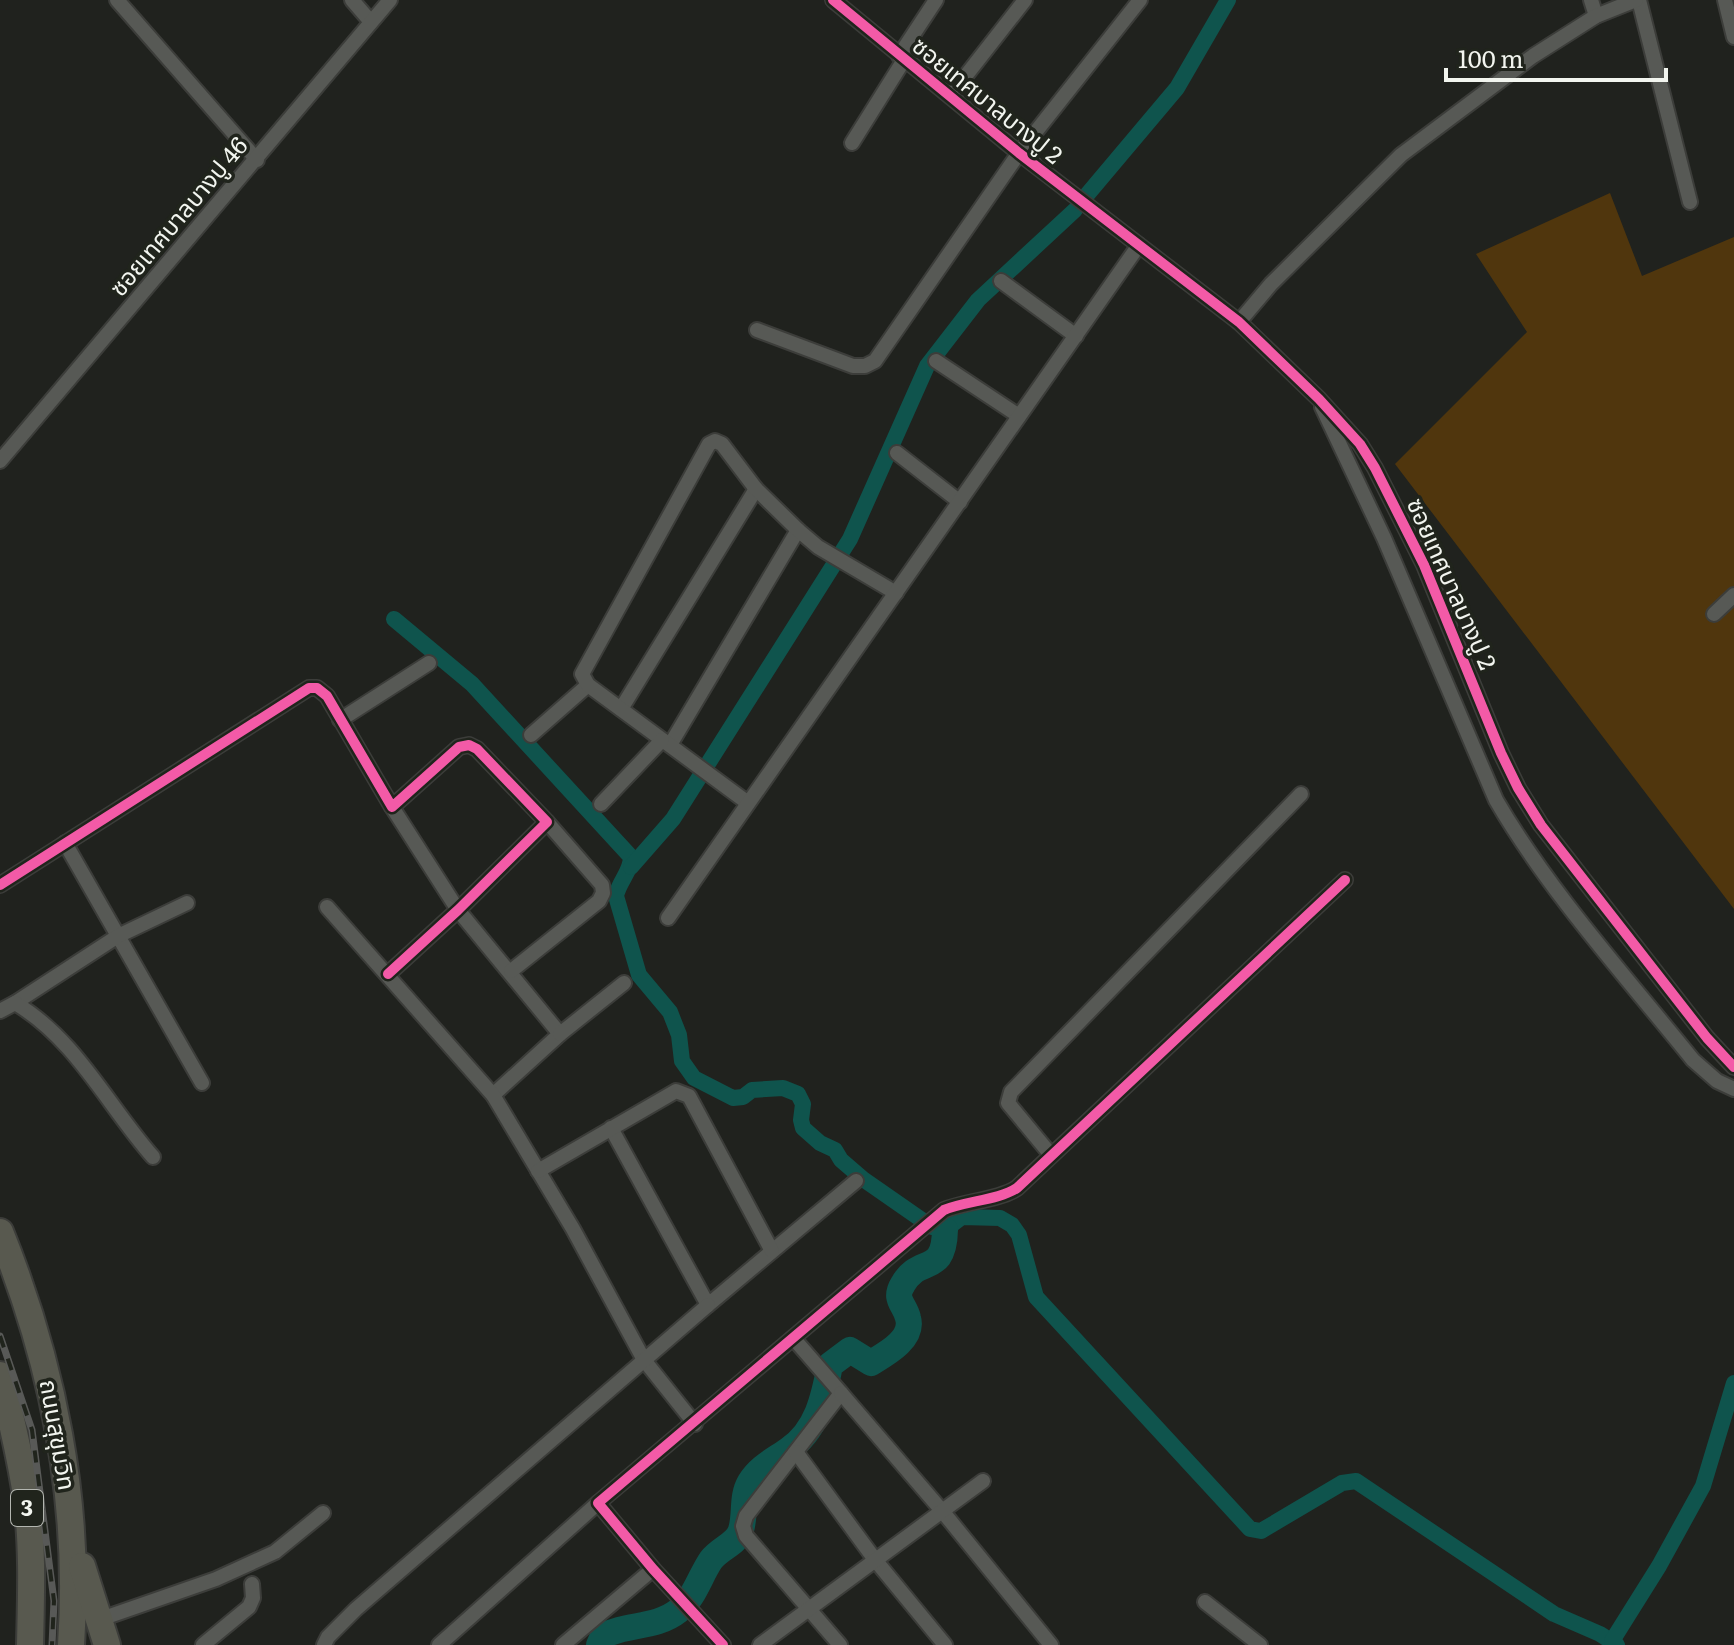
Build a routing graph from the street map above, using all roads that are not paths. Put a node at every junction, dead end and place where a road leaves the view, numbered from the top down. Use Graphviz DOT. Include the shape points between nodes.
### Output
graph roads {
  1 [pos="117,0"];
  2 [pos="352,0"];
  3 [pos="390,0"];
  4 [pos="833,0"];
  5 [pos="936,0"];
  6 [pos="1025,0"];
  7 [pos="1140,0"];
  8 [pos="1591,0"];
  9 [pos="1637,0"];
  10 [pos="1725,0"];
  11 [pos="1596,16"];
  12 [pos="371,22"];
  13 [pos="1734,37"];
  14 [pos="901,58"];
  15 [pos="950,96"];
  16 [pos="852,143"];
  17 [pos="1019,153"];
  18 [pos="257,160"];
  19 [pos="1690,202"];
  20 [pos="1139,245"];
  21 [pos="1001,281"];
  22 [pos="1239,322"];
  23 [pos="757,330"];
  24 [pos="1076,336"];
  25 [pos="936,361"];
  26 [pos="1319,399"];
  27 [pos="1019,416"];
  28 [pos="897,453"];
  29 [pos="0,461"];
  30 [pos="756,489"];
  31 [pos="960,502"];
  32 [pos="798,530"];
  33 [pos="896,593"];
  34 [pos="1734,595"];
  35 [pos="1714,614"];
  36 [pos="429,663"];
  37 [pos="588,685"];
  38 [pos="621,709"];
  39 [pos="340,720"];
  40 [pos="531,735"];
  41 [pos="666,743"];
  42 [pos="1301,794"];
  43 [pos="748,803"];
  44 [pos="601,804"];
  45 [pos="392,807"];
  46 [pos="547,822"];
  47 [pos="65,843"];
  48 [pos="1345,880"];
  49 [pos="0,885"];
  50 [pos="187,903"];
  51 [pos="327,907"];
  52 [pos="458,910"];
  53 [pos="668,918"];
  54 [pos="118,936"];
  55 [pos="511,971"];
  56 [pos="388,974"];
  57 [pos="624,983"];
  58 [pos="15,1003"];
  59 [pos="0,1011"];
  60 [pos="560,1034"];
  61 [pos="1734,1067"];
  62 [pos="202,1083"];
  63 [pos="1734,1089"];
  64 [pos="493,1095"];
  65 [pos="611,1128"];
  66 [pos="1051,1155"];
  67 [pos="153,1157"];
  68 [pos="538,1171"];
  69 [pos="856,1181"];
  70 [pos="0,1232"];
  71 [pos="772,1251"];
  72 [pos="708,1305"];
  73 [pos="794,1339"];
  74 [pos="644,1360"];
  75 [pos="0,1375"];
  76 [pos="841,1393"];
  77 [pos="695,1424"];
  78 [pos="796,1452"];
  79 [pos="983,1481"];
  80 [pos="598,1503"];
  81 [pos="943,1512"];
  82 [pos="323,1513"];
  83 [pos="72,1524"];
  84 [pos="876,1561"];
  85 [pos="653,1569"];
  86 [pos="252,1584"];
  87 [pos="1205,1602"];
  88 [pos="807,1609"];
  89 [pos="98,1620"];
  90 [pos="30,1645"];
  91 [pos="71,1645"];
  92 [pos="107,1645"];
  93 [pos="203,1645"];
  94 [pos="324,1645"];
  95 [pos="439,1645"];
  96 [pos="563,1645"];
  97 [pos="723,1645"];
  98 [pos="760,1645"];
  99 [pos="840,1645"];
  100 [pos="945,1645"];
  101 [pos="1051,1645"];
  102 [pos="1260,1645"];
  1 -- 18 [label="street"];
  2 -- 12 [label="street"];
  3 -- 12 [label="street, ซอยเทศบาลบางปู 46"];
  4 -- 14 [label="street, ซอยเทศบาลบางปู 2"];
  5 -- 14 [label="street"];
  6 -- 15 [label="street"];
  7 -- 17 [label="street"];
  8 -- 11 [label="street"];
  9 -- 11 [label="street"];
  9 -- 19 [label="street"];
  10 -- 13 [label="street"];
  11 -- 22 [label="street" via="1401,155"];
  12 -- 18 [label="street, ซอยเทศบาลบางปู 46"];
  14 -- 15 [label="street, ซอยเทศบาลบางปู 2"];
  14 -- 16 [label="street"];
  15 -- 17 [label="street, ซอยเทศบาลบางปู 2"];
  17 -- 20 [label="street, ซอยเทศบาลบางปู 2"];
  17 -- 23 [label="street" via="875,361 853,366"];
  18 -- 29 [label="street, ซอยเทศบาลบางปู 46"];
  20 -- 22 [label="street, ซอยเทศบาลบางปู 2"];
  20 -- 24 [label="street"];
  21 -- 24 [label="street"];
  22 -- 26 [label="street, ซอยเทศบาลบางปู 2"];
  24 -- 27 [label="street"];
  25 -- 27 [label="street"];
  26 -- 61 [label="street, ซอยเทศบาลบางปู 2" via="1360,444 1397,509 1501,753 1534,813"];
  26 -- 63 [label="street, ซอยเทศบาลบางปู 2" via="1512,827 1693,1060"];
  27 -- 31 [label="street"];
  28 -- 31 [label="street"];
  30 -- 32 [label="street"];
  30 -- 37 [label="street" via="722,444 709,444 583,668"];
  30 -- 38 [label="street"];
  31 -- 33 [label="street"];
  32 -- 33 [label="street"];
  32 -- 41 [label="street"];
  33 -- 43 [label="street"];
  34 -- 35 [label="street"];
  36 -- 39 [label="street"];
  37 -- 38 [label="street"];
  37 -- 40 [label="street"];
  38 -- 41 [label="street"];
  39 -- 45 [label="street"];
  39 -- 47 [label="street" via="322,689 309,688"];
  41 -- 43 [label="street"];
  41 -- 44 [label="street"];
  42 -- 66 [label="street" via="1007,1097"];
  43 -- 53 [label="street"];
  45 -- 46 [label="street" via="459,747 469,745"];
  45 -- 52 [label="street"];
  46 -- 52 [label="street"];
  46 -- 55 [label="street" via="602,885 603,893"];
  47 -- 49 [label="street"];
  47 -- 54 [label="street"];
  48 -- 66 [label="street"];
  50 -- 54 [label="street"];
  51 -- 56 [label="street"];
  52 -- 55 [label="street"];
  52 -- 56 [label="street"];
  54 -- 58 [label="street"];
  54 -- 62 [label="street"];
  55 -- 60 [label="street"];
  56 -- 64 [label="street"];
  57 -- 60 [label="street"];
  58 -- 59 [label="street"];
  58 -- 67 [label="street" via="37,1016 80,1062"];
  60 -- 64 [label="street"];
  64 -- 68 [label="street"];
  65 -- 68 [label="street"];
  65 -- 71 [label="street" via="676,1091 689,1096"];
  65 -- 72 [label="street"];
  66 -- 73 [label="street" via="1010,1192 944,1210"];
  68 -- 74 [label="street"];
  69 -- 71 [label="street"];
  70 -- 83 [label="highway, ถนนสุขุมวิท / 3" via="47,1375"];
  71 -- 72 [label="street"];
  72 -- 74 [label="street"];
  73 -- 76 [label="street"];
  73 -- 77 [label="street"];
  74 -- 77 [label="street"];
  74 -- 94 [label="street" via="356,1609"];
  75 -- 90 [label="highway, ถนนสุขุมวิท / 3" via="27,1504"];
  76 -- 78 [label="street"];
  76 -- 81 [label="street"];
  77 -- 80 [label="street"];
  78 -- 84 [label="street"];
  78 -- 88 [label="street" via="743,1526"];
  79 -- 81 [label="street"];
  80 -- 85 [label="street"];
  80 -- 95 [label="street"];
  81 -- 84 [label="street"];
  81 -- 101 [label="street"];
  82 -- 89 [label="street" via="275,1552 216,1579"];
  83 -- 89 [label="highway"];
  83 -- 91 [label="highway, ถนนสุขุมวิท / 3"];
  84 -- 88 [label="street"];
  84 -- 100 [label="street"];
  85 -- 96 [label="street"];
  85 -- 97 [label="street"];
  86 -- 93 [label="street" via="249,1607"];
  87 -- 102 [label="street"];
  88 -- 98 [label="street"];
  88 -- 99 [label="street"];
  89 -- 92 [label="highway"];
}
